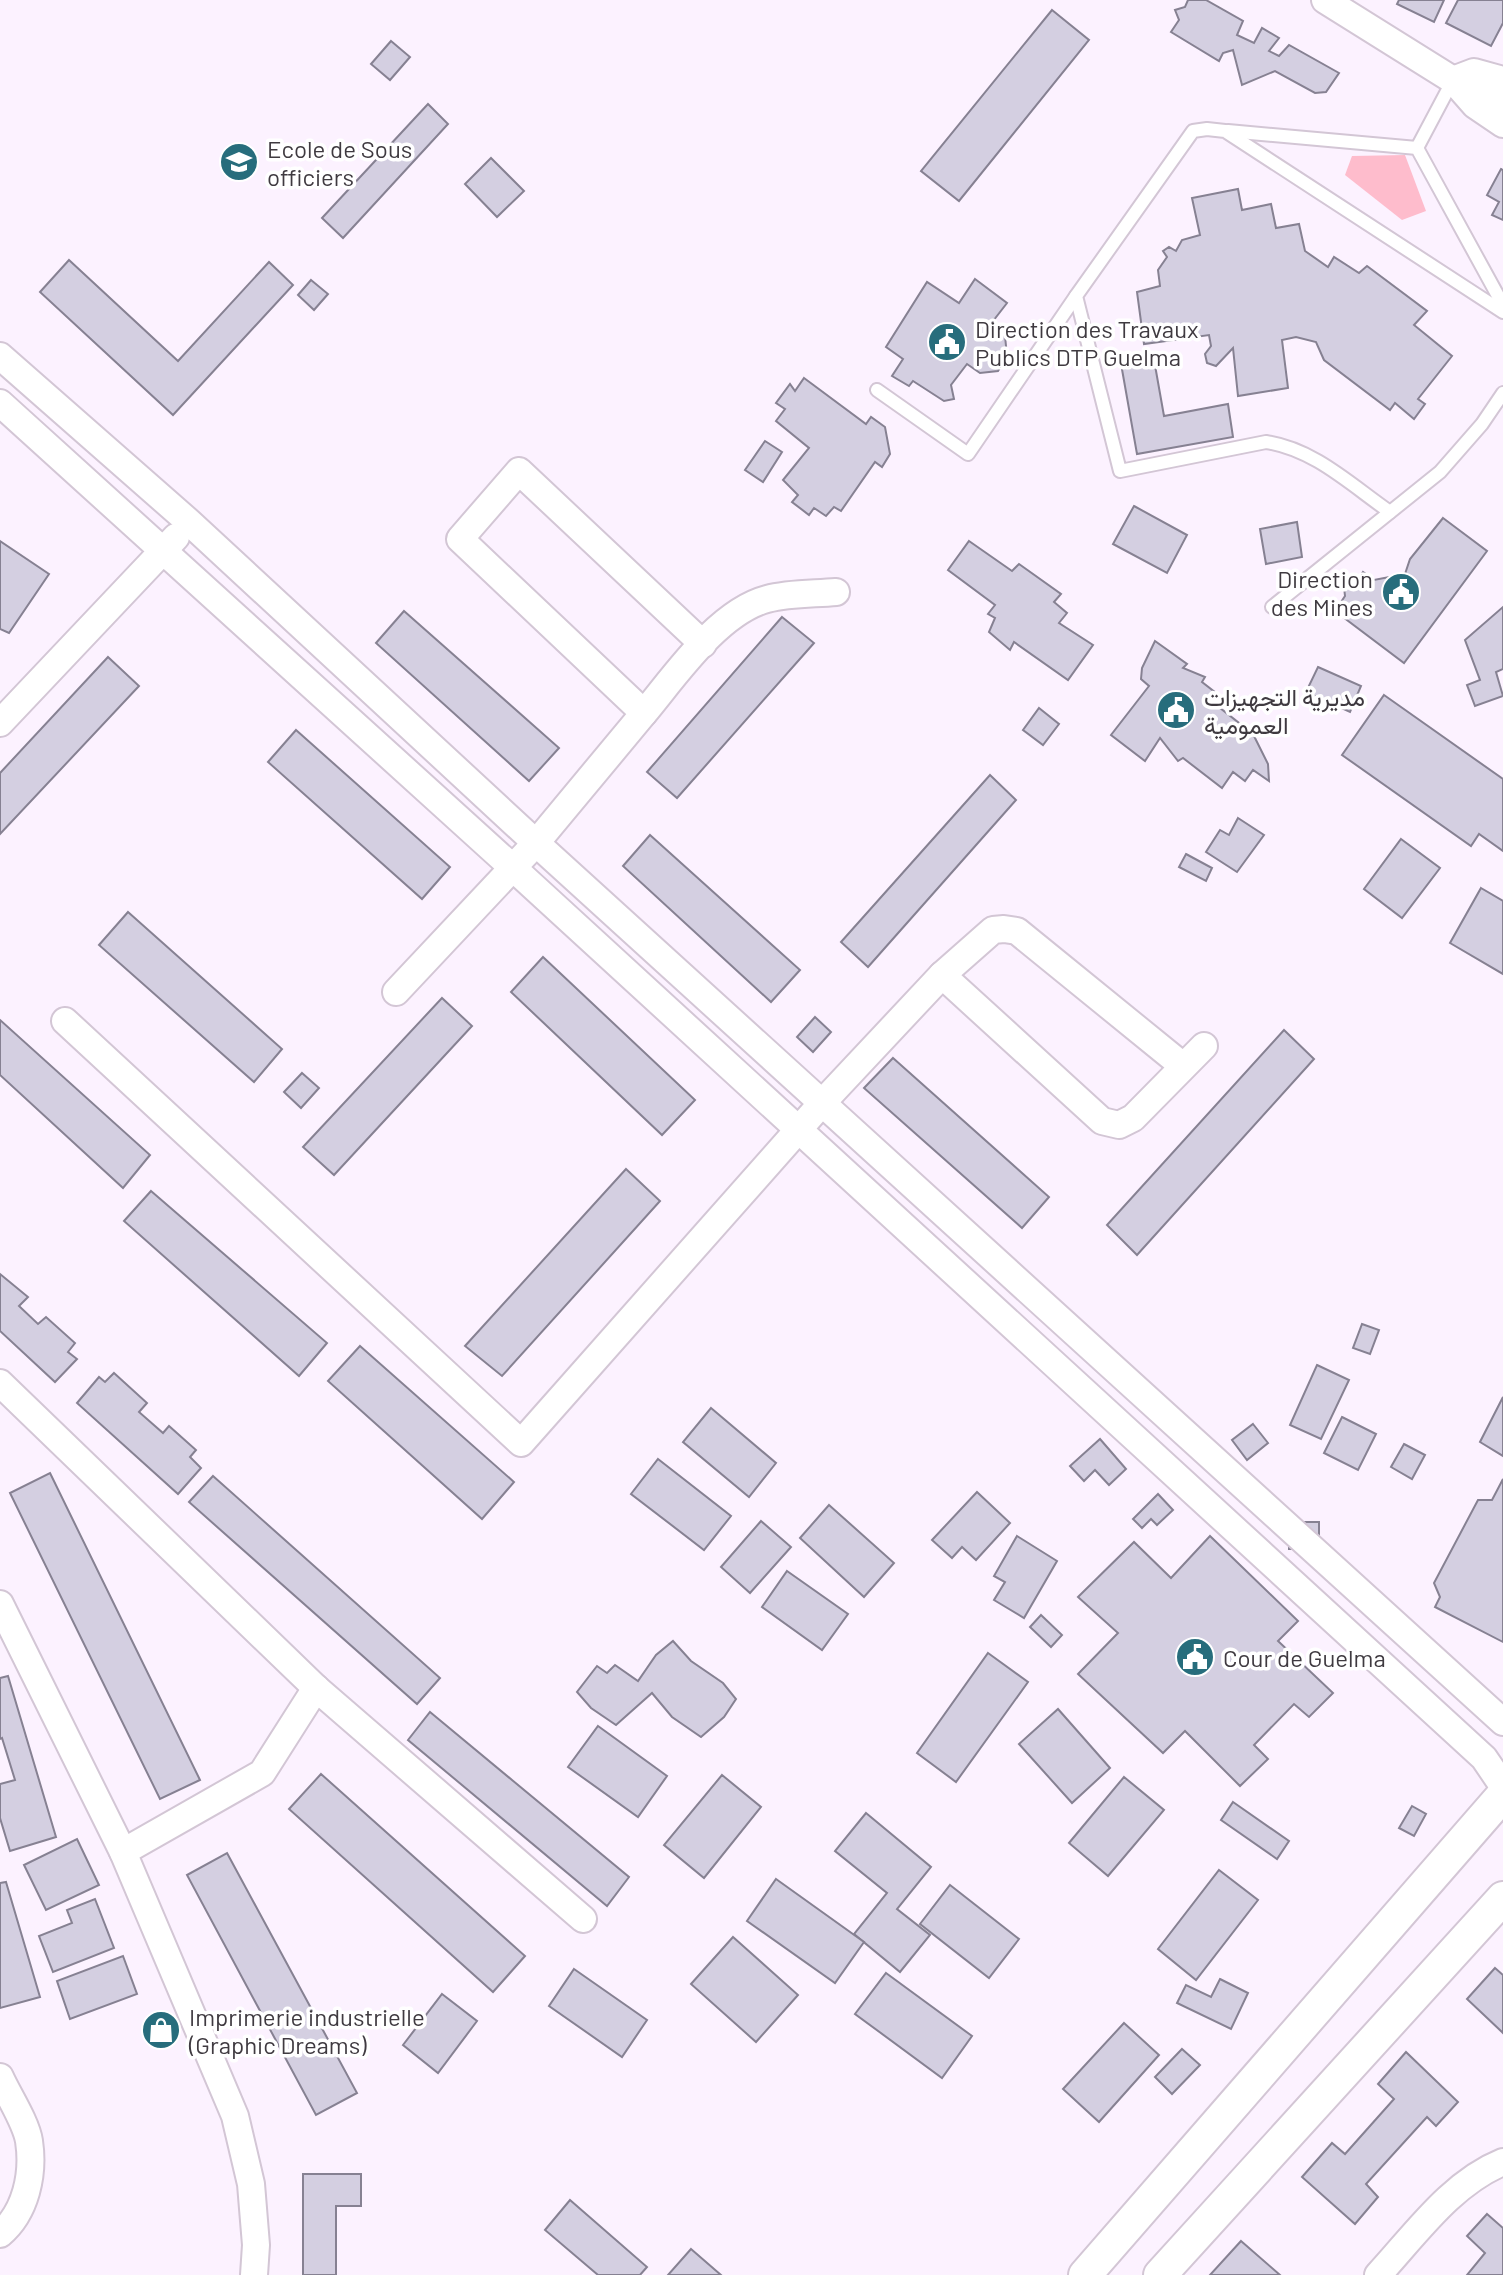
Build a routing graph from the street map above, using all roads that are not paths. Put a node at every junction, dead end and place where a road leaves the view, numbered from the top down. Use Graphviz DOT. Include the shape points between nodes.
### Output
graph roads {
  1 [pos="1325,0"];
  2 [pos="1453,80"];
  3 [pos="1503,80"];
  4 [pos="1503,105"];
  5 [pos="1503,124"];
  6 [pos="1218,130"];
  7 [pos="1417,148"];
  8 [pos="1076,296"];
  9 [pos="1503,305"];
  10 [pos="1503,312"];
  11 [pos="0,356"];
  12 [pos="877,390"];
  13 [pos="1503,393"];
  14 [pos="0,403"];
  15 [pos="1390,512"];
  16 [pos="189,522"];
  17 [pos="164,551"];
  18 [pos="836,592"];
  19 [pos="1272,607"];
  20 [pos="703,644"];
  21 [pos="644,713"];
  22 [pos="0,723"];
  23 [pos="536,843"];
  24 [pos="512,867"];
  25 [pos="942,975"];
  26 [pos="396,992"];
  27 [pos="65,1021"];
  28 [pos="1204,1046"];
  29 [pos="1183,1066"];
  30 [pos="822,1103"];
  31 [pos="798,1131"];
  32 [pos="0,1383"];
  33 [pos="0,1604"];
  34 [pos="316,1688"];
  35 [pos="1503,1722"];
  36 [pos="1503,1786"];
  37 [pos="1503,1795"];
  38 [pos="123,1852"];
  39 [pos="1503,1898"];
  40 [pos="583,1919"];
  41 [pos="0,2077"];
  42 [pos="1503,2162"];
  43 [pos="0,2234"];
  44 [pos="254,2275"];
  45 [pos="1085,2275"];
  46 [pos="1160,2275"];
  47 [pos="1378,2275"];
  1 -- 2 [label="street"];
  2 -- 3 [label="street" via="1474,72"];
  2 -- 4 [label="street"];
  2 -- 5 [label="street" via="1475,105"];
  2 -- 7 [label="lane"];
  6 -- 7 [label="lane"];
  6 -- 8 [label="lane" via="1193,131"];
  6 -- 10 [label="lane"];
  7 -- 9 [label="lane"];
  8 -- 12 [label="lane" via="968,454"];
  8 -- 15 [label="lane" via="1120,471 1266,442 1306,453"];
  11 -- 16 [label="street"];
  13 -- 15 [label="lane" via="1440,472"];
  14 -- 17 [label="street"];
  15 -- 19 [label="lane"];
  16 -- 17 [label="street"];
  16 -- 23 [label="street"];
  17 -- 22 [label="street"];
  17 -- 24 [label="street"];
  18 -- 20 [label="street" via="765,599 739,611"];
  20 -- 21 [label="street"];
  20 -- 21 [label="street" via="519,471 460,539"];
  21 -- 23 [label="street"];
  23 -- 24 [label="street"];
  23 -- 30 [label="street"];
  24 -- 26 [label="street"];
  24 -- 31 [label="street"];
  25 -- 29 [label="street" via="993,930 1017,931"];
  25 -- 29 [label="street" via="1102,1121 1119,1125 1133,1118"];
  25 -- 30 [label="street"];
  27 -- 31 [label="street" via="521,1443"];
  28 -- 29 [label="street"];
  30 -- 31 [label="street"];
  30 -- 35 [label="street"];
  31 -- 36 [label="street" via="1484,1758"];
  32 -- 34 [label="street"];
  33 -- 38 [label="street"];
  34 -- 38 [label="street" via="262,1773"];
  34 -- 40 [label="street"];
  37 -- 45 [label="street"];
  38 -- 44 [label="street" via="235,2116 251,2184"];
  39 -- 46 [label="street"];
  41 -- 43 [label="street" via="29,2139 30,2183 14,2222"];
  42 -- 47 [label="street" via="1455,2190"];
}
